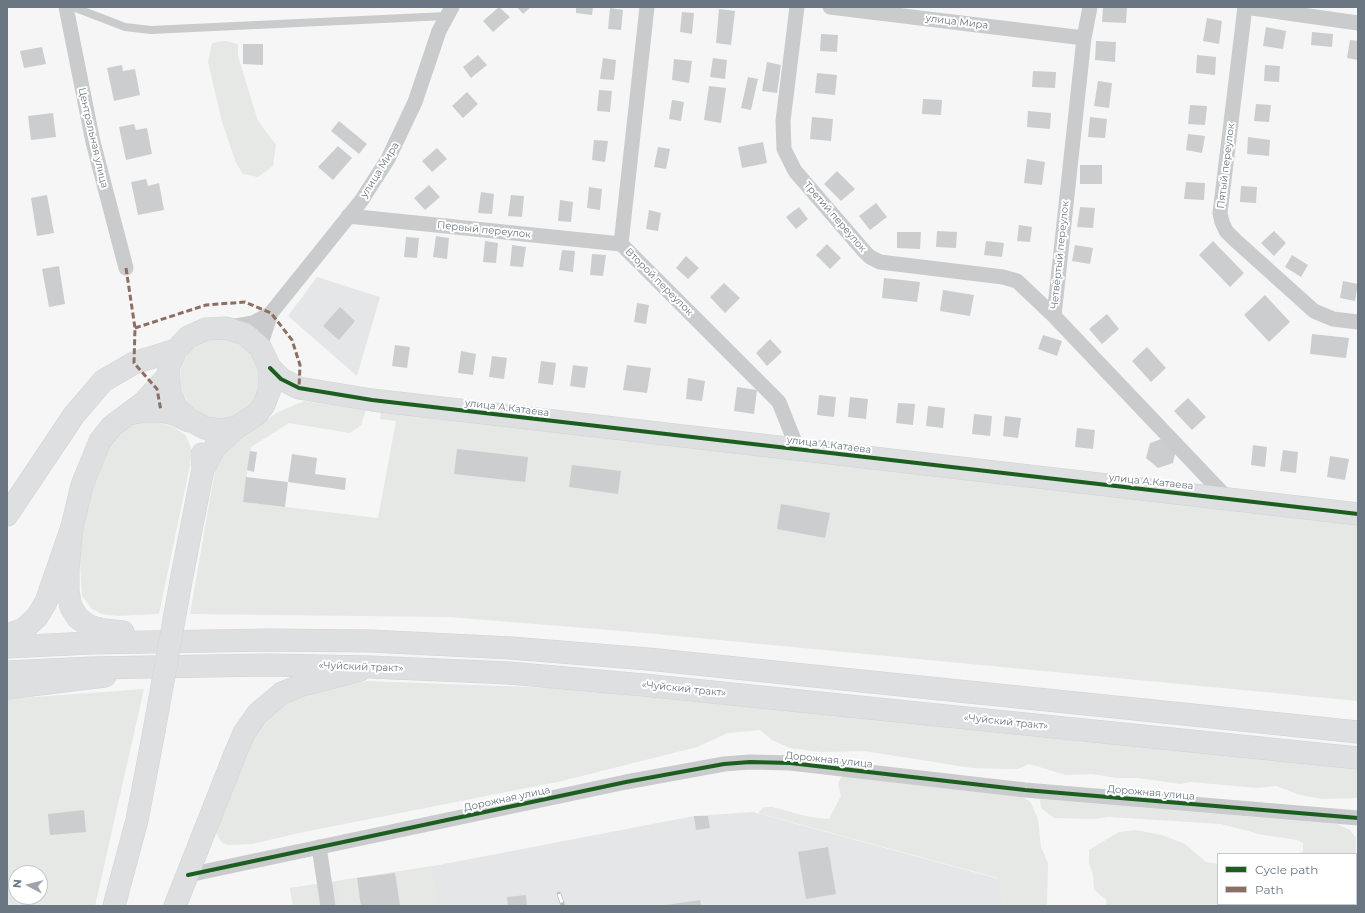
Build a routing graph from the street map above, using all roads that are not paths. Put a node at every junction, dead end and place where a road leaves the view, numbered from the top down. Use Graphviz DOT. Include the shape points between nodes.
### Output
graph roads {
  1 [pos="66,7"];
  2 [pos="73,7"];
  3 [pos="647,7"];
  4 [pos="797,7"];
  5 [pos="830,7"];
  6 [pos="1090,7"];
  7 [pos="1245,7"];
  8 [pos="449,12"];
  9 [pos="1358,23"];
  10 [pos="1084,38"];
  11 [pos="348,216"];
  12 [pos="621,244"];
  13 [pos="126,268"];
  14 [pos="271,312"];
  15 [pos="1054,316"];
  16 [pos="1358,322"];
  17 [pos="226,328"];
  18 [pos="260,347"];
  19 [pos="176,350"];
  20 [pos="270,368"];
  21 [pos="168,376"];
  22 [pos="298,388"];
  23 [pos="264,405"];
  24 [pos="129,414"];
  25 [pos="188,419"];
  26 [pos="237,427"];
  27 [pos="798,450"];
  28 [pos="203,468"];
  29 [pos="1228,499"];
  30 [pos="1358,514"];
  31 [pos="7,515"];
  32 [pos="72,527"];
  33 [pos="7,635"];
  34 [pos="194,640"];
  35 [pos="7,647"];
  36 [pos="194,665"];
  37 [pos="370,667"];
  38 [pos="7,672"];
  39 [pos="7,688"];
  40 [pos="1358,732"];
  41 [pos="1358,758"];
  42 [pos="1358,818"];
  43 [pos="319,847"];
  44 [pos="188,874"];
  45 [pos="114,906"];
  46 [pos="175,906"];
  47 [pos="328,906"];
  1 -- 13 [label="street, Центральная улица" via="92,142"];
  2 -- 8 [label="lane" via="125,27 151,30"];
  3 -- 12 [label="street, Второй переулок"];
  4 -- 15 [label="street, Третий переулок" via="782,136 784,149 795,171 870,257 880,262 1010,279 1024,286"];
  5 -- 10 [label="street, улица Мира"];
  6 -- 10 [label="street, Четвёртый переулок"];
  7 -- 9 [label="street"];
  7 -- 16 [label="street, Пятый переулок" via="1220,213 1222,222 1226,231 1314,311 1333,319"];
  8 -- 11 [label="street, улица Мира" via="439,31 421,88 401,136 375,181"];
  10 -- 15 [label="street, Четвёртый переулок"];
  11 -- 12 [label="street, Первый переулок"];
  11 -- 14 [label="street, улица Мира"];
  12 -- 27 [label="street, Второй переулок" via="778,402"];
  14 -- 17 [label="street, улица Мира" via="253,323"];
  14 -- 18 [label="street, улица Мира"];
  15 -- 29 [label="street, Четвёртый переулок"];
  17 -- 18 [label="main road" via="245,334"];
  17 -- 19 [label="main road" via="206,329 188,337"];
  18 -- 20 [label="main road"];
  19 -- 21 [label="main road"];
  19 -- 31 [label="main road" via="134,363 103,381 74,415"];
  20 -- 22 [label="main road" via="281,380"];
  20 -- 23 [label="main road" via="270,389"];
  21 -- 24 [label="main road"];
  21 -- 25 [label="main road" via="170,392 176,407"];
  22 -- 23 [label="main road" via="280,394"];
  22 -- 27 [label="main road, улица А.Катаева" via="372,400"];
  23 -- 26 [label="main road" via="252,418"];
  24 -- 25 [label="main road" via="144,411 161,412"];
  24 -- 32 [label="main road" via="112,426 100,441 82,485"];
  25 -- 26 [label="main road" via="205,428 221,430"];
  25 -- 28 [label="main road" via="196,429 200,441"];
  26 -- 28 [label="main road" via="215,447"];
  27 -- 29 [label="main road, улица А.Катаева"];
  28 -- 45 [label="main road, bridge" via="137,820"];
  29 -- 30 [label="main road, улица А.Катаева"];
  32 -- 33 [label="main road" via="46,602 37,617 24,629"];
  32 -- 34 [label="main road" via="68,591 71,607 78,618 89,626 104,630"];
  34 -- 35 [label="main road"];
  34 -- 40 [label="main road" via="371,641 648,659"];
  36 -- 37 [label="main road, «Чуйский тракт»"];
  36 -- 38 [label="main road, «Чуйский тракт»"];
  36 -- 39 [label="main road"];
  37 -- 41 [label="main road, «Чуйский тракт»" via="509,674 644,685"];
  37 -- 44 [label="main road" via="288,690 258,713 234,754"];
  42 -- 43 [label="street, Дорожная улица" via="1024,790 790,763 750,762 724,764 626,782"];
  43 -- 44 [label="street, Дорожная улица"];
  43 -- 47 [label="street"];
  44 -- 46 [label="main road"];
}
